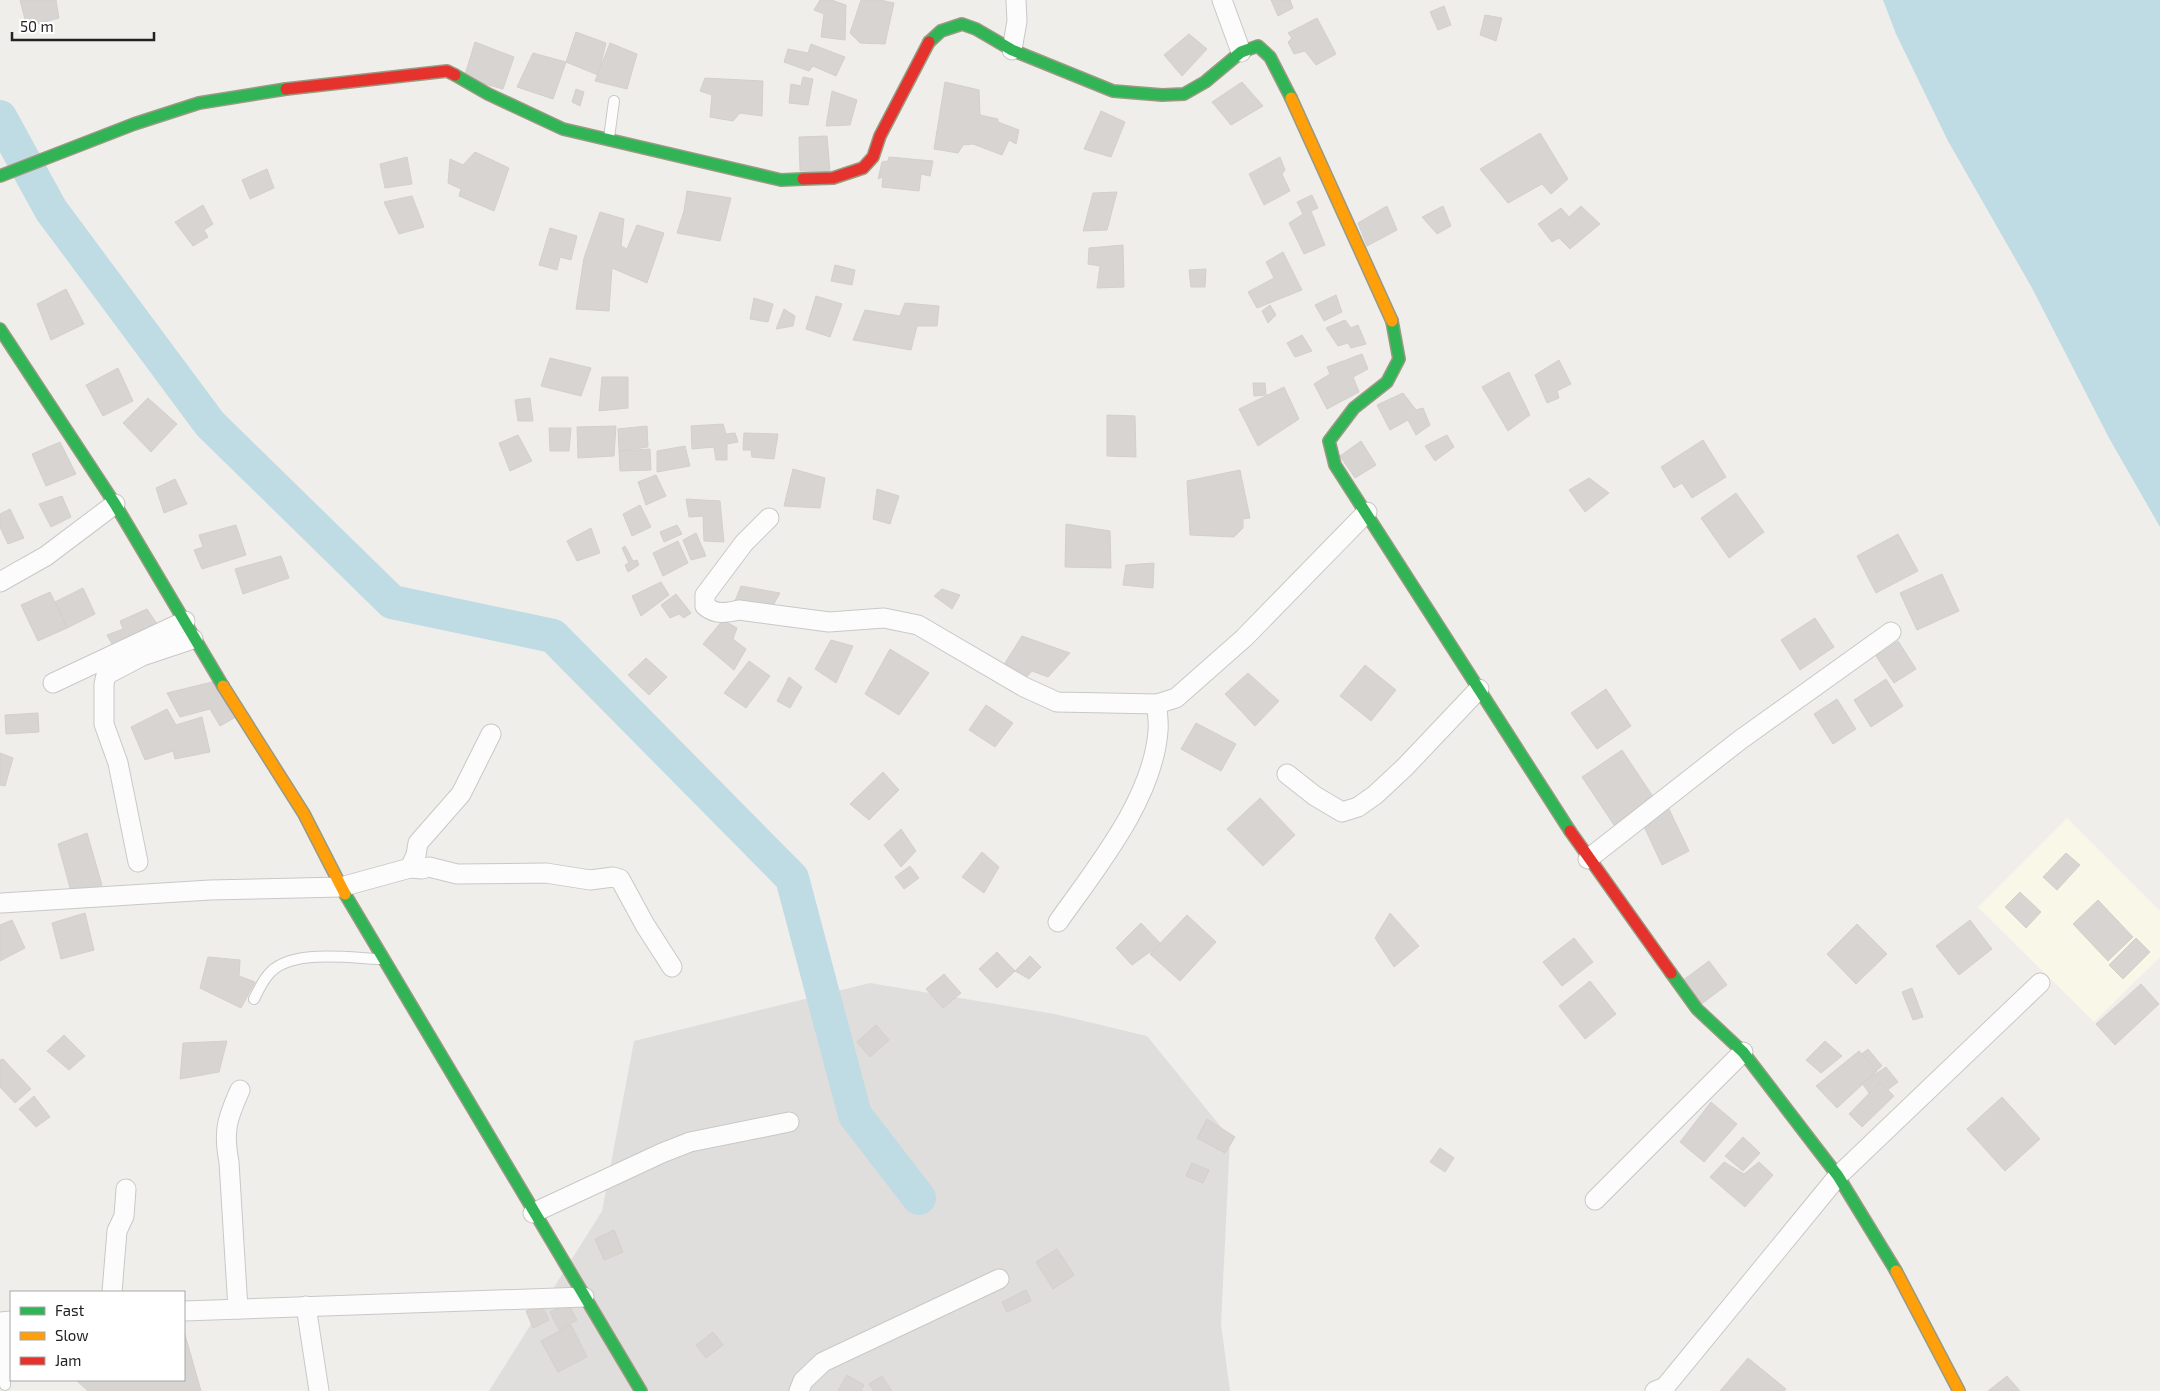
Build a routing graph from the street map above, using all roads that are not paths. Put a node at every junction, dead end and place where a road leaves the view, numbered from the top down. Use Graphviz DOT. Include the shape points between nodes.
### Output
graph roads {
  1 [pos="1016,0"];
  2 [pos="1222,0"];
  3 [pos="1012,50"];
  4 [pos="1240,52"];
  5 [pos="614,101"];
  6 [pos="609,139"];
  7 [pos="3,174"];
  8 [pos="0,329"];
  9 [pos="114,504"];
  10 [pos="1367,512"];
  11 [pos="769,518"];
  12 [pos="0,582"];
  13 [pos="185,620"];
  14 [pos="1891,632"];
  15 [pos="193,639"];
  16 [pos="53,683"];
  17 [pos="1480,689"];
  18 [pos="1156,704"];
  19 [pos="491,734"];
  20 [pos="1287,774"];
  21 [pos="1588,859"];
  22 [pos="138,862"];
  23 [pos="410,868"];
  24 [pos="341,887"];
  25 [pos="2,903"];
  26 [pos="1058,922"];
  27 [pos="384,959"];
  28 [pos="672,967"];
  29 [pos="2040,983"];
  30 [pos="254,999"];
  31 [pos="1743,1052"];
  32 [pos="240,1090"];
  33 [pos="789,1122"];
  34 [pos="1838,1176"];
  35 [pos="126,1189"];
  36 [pos="1595,1200"];
  37 [pos="533,1212"];
  38 [pos="999,1280"];
  39 [pos="112,1291"];
  40 [pos="584,1297"];
  41 [pos="306,1306"];
  42 [pos="238,1309"];
  43 [pos="185,1311"];
  44 [pos="5,1322"];
  45 [pos="5,1384"];
  46 [pos="318,1391"];
  47 [pos="641,1391"];
  48 [pos="799,1391"];
  49 [pos="1656,1391"];
  50 [pos="1959,1391"];
  1 -- 3 [label="street" via="1017,21"];
  2 -- 4 [label="street"];
  3 -- 4 [label="street" via="1113,92 1162,95 1184,94 1205,82"];
  3 -- 6 [label="street" via="962,24 941,31 928,44 916,64 873,157 863,168 833,178 781,180"];
  4 -- 10 [label="street" via="1258,46 1270,57 1392,320 1399,359 1387,382 1354,408 1329,441 1336,465"];
  5 -- 6 [label="lane"];
  6 -- 7 [label="street" via="563,129 447,72 264,91 199,104 134,124"];
  8 -- 9 [label="street"];
  9 -- 12 [label="street" via="46,556"];
  9 -- 13 [label="street"];
  10 -- 17 [label="street"];
  10 -- 18 [label="street" via="1244,638 1176,698"];
  11 -- 18 [label="street" via="744,544 705,595 705,606 713,612 739,610 829,622 884,618 918,625 1024,687 1057,702"];
  13 -- 15 [label="street"];
  13 -- 16 [label="street"];
  14 -- 21 [label="street" via="1740,740"];
  15 -- 22 [label="street" via="142,656 106,675 104,724 118,763"];
  15 -- 24 [label="street" via="304,814"];
  17 -- 20 [label="street" via="1405,767 1358,807 1342,812"];
  17 -- 21 [label="street"];
  18 -- 26 [label="street" via="1159,729 1156,748 1125,826"];
  19 -- 23 [label="street" via="461,794 418,843"];
  21 -- 31 [label="street" via="1697,1009"];
  23 -- 24 [label="street"];
  23 -- 28 [label="street" via="429,867 457,874 546,873 590,880 620,879"];
  24 -- 25 [label="street" via="210,890"];
  24 -- 27 [label="street"];
  27 -- 30 [label="lane" via="310,957 292,960 268,975"];
  27 -- 37 [label="street"];
  29 -- 34 [label="street"];
  31 -- 34 [label="street"];
  31 -- 36 [label="street"];
  32 -- 42 [label="street" via="225,1139 230,1162"];
  33 -- 37 [label="street" via="690,1142"];
  34 -- 49 [label="street" via="1665,1386"];
  34 -- 50 [label="street" via="1898,1274"];
  35 -- 39 [label="street" via="124,1216 117,1231"];
  37 -- 40 [label="street"];
  38 -- 48 [label="street" via="823,1362 803,1381"];
  40 -- 41 [label="street"];
  40 -- 47 [label="street"];
  41 -- 42 [label="street"];
  41 -- 46 [label="street"];
  42 -- 43 [label="street"];
  44 -- 45 [label="lane"];
}
